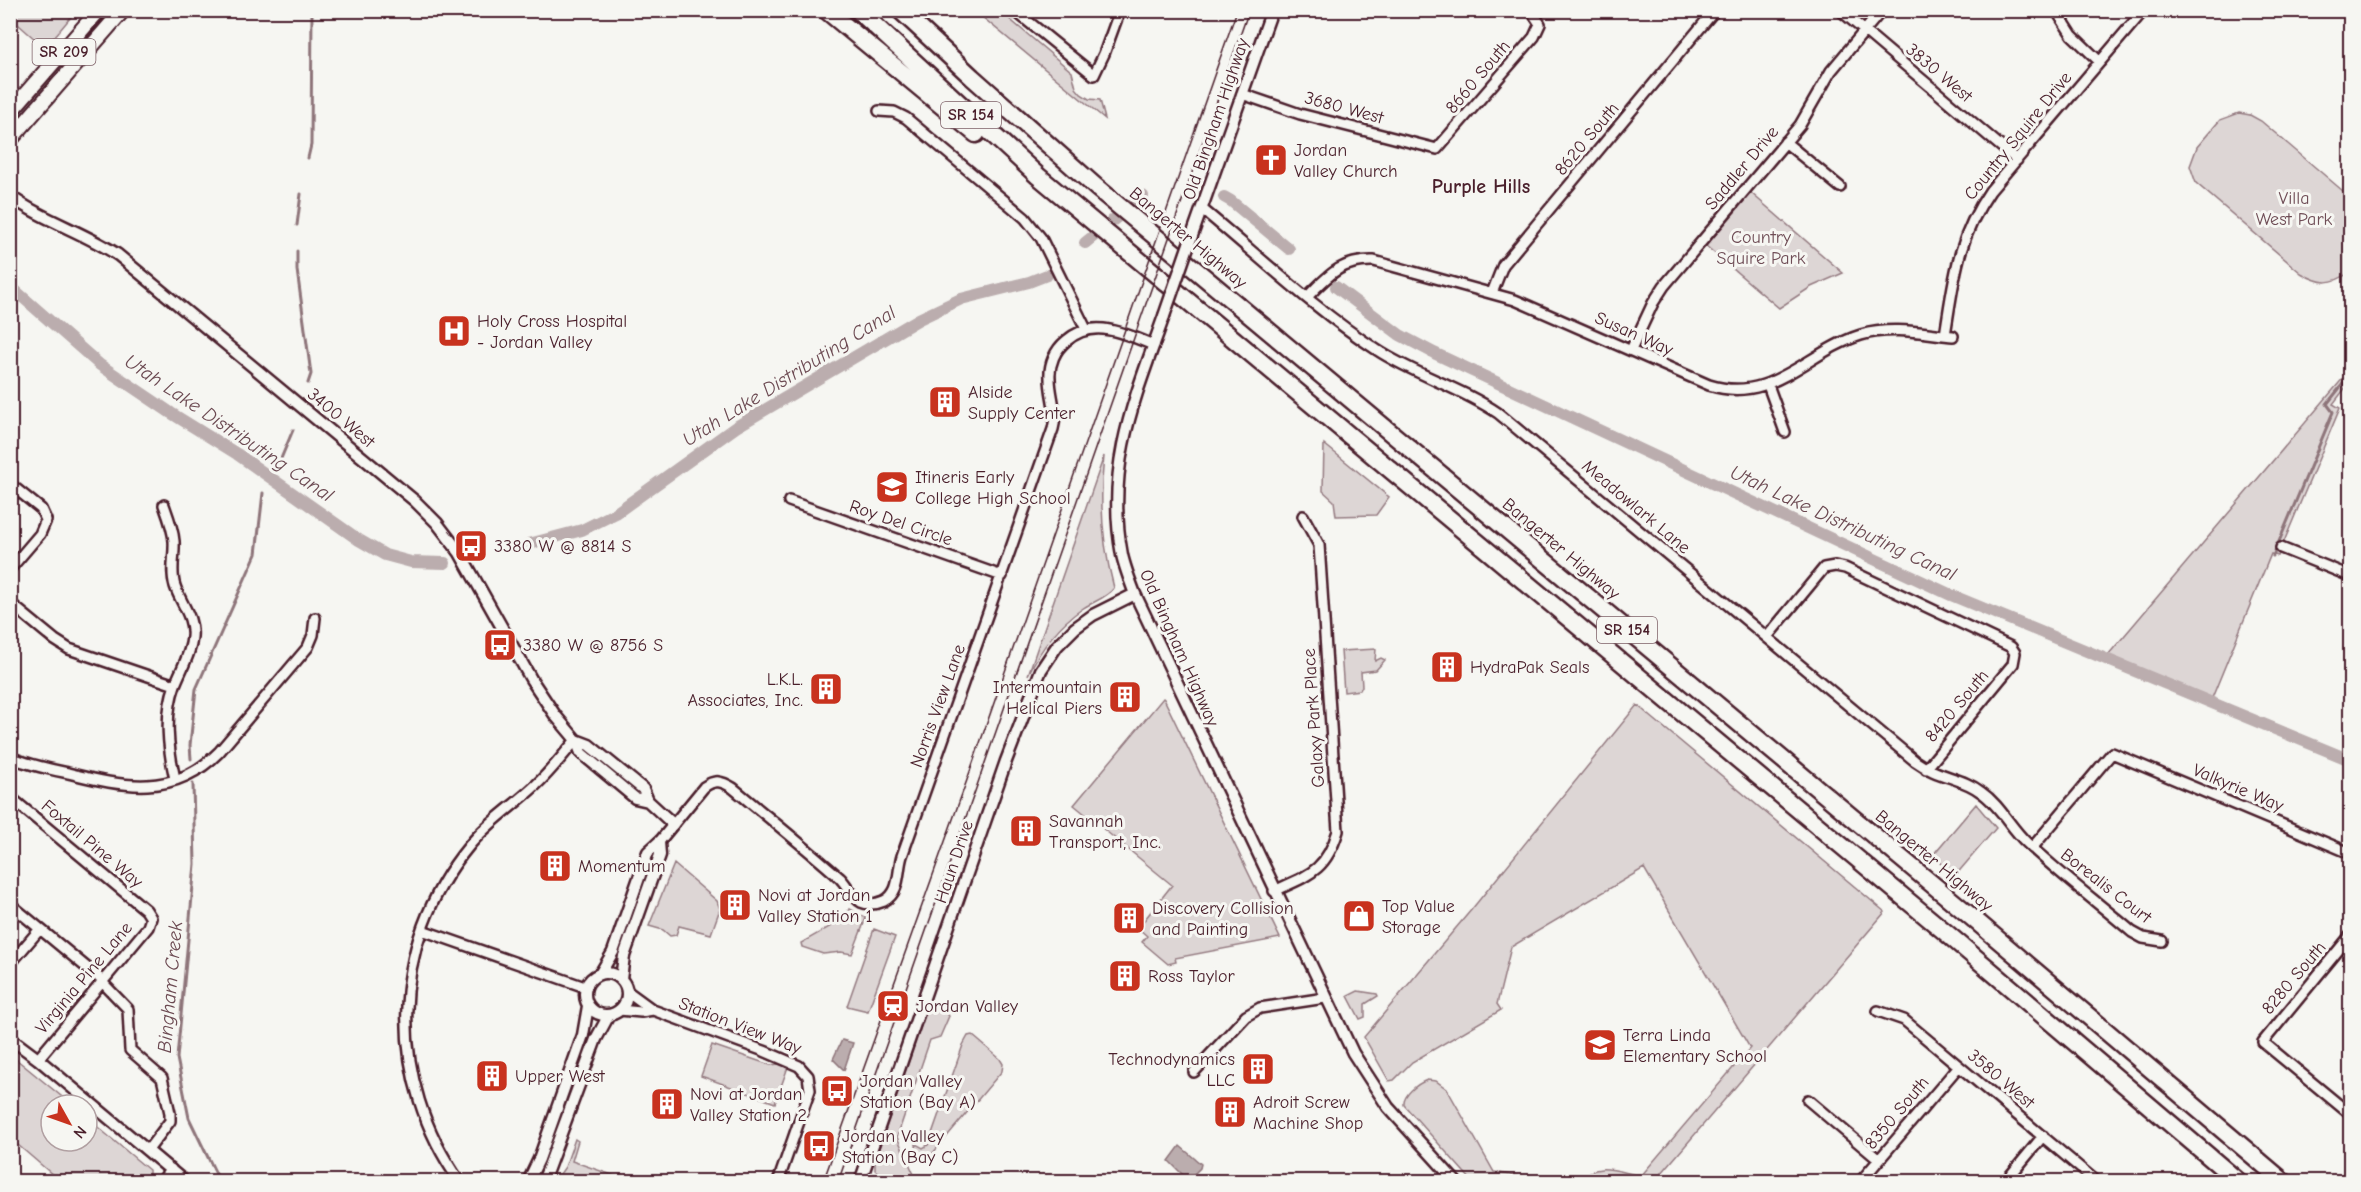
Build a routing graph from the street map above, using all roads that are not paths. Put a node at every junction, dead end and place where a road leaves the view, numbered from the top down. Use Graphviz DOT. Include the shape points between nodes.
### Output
graph roads {
  1 [pos="99,10"];
  2 [pos="123,10"];
  3 [pos="826,10"];
  4 [pos="858,10"];
  5 [pos="900,10"];
  6 [pos="916,10"];
  7 [pos="1014,10"];
  8 [pos="1120,10"];
  9 [pos="1272,10"];
  10 [pos="1531,10"];
  11 [pos="1715,10"];
  12 [pos="1840,10"];
  13 [pos="1882,10"];
  14 [pos="2056,10"];
  15 [pos="2144,10"];
  16 [pos="1864,31"];
  17 [pos="2100,62"];
  18 [pos="972,77"];
  19 [pos="1242,94"];
  20 [pos="879,111"];
  21 [pos="10,112"];
  22 [pos="10,140"];
  23 [pos="1785,142"];
  24 [pos="1437,149"];
  25 [pos="1017,156"];
  26 [pos="2017,160"];
  27 [pos="1840,187"];
  28 [pos="10,196"];
  29 [pos="1202,209"];
  30 [pos="1492,292"];
  31 [pos="1307,297"];
  32 [pos="1086,329"];
  33 [pos="1949,335"];
  34 [pos="1154,345"];
  35 [pos="1631,350"];
  36 [pos="1768,385"];
  37 [pos="1785,432"];
  38 [pos="10,484"];
  39 [pos="789,501"];
  40 [pos="164,505"];
  41 [pos="1303,516"];
  42 [pos="2281,548"];
  43 [pos="10,569"];
  44 [pos="1002,576"];
  45 [pos="2350,576"];
  46 [pos="1135,594"];
  47 [pos="10,603"];
  48 [pos="315,618"];
  49 [pos="1767,637"];
  50 [pos="175,685"];
  51 [pos="576,740"];
  52 [pos="10,757"];
  53 [pos="1926,769"];
  54 [pos="175,779"];
  55 [pos="10,797"];
  56 [pos="673,824"];
  57 [pos="659,842"];
  58 [pos="2032,848"];
  59 [pos="2350,853"];
  60 [pos="1274,891"];
  61 [pos="10,904"];
  62 [pos="151,918"];
  63 [pos="40,929"];
  64 [pos="422,930"];
  65 [pos="2350,936"];
  66 [pos="2162,941"];
  67 [pos="10,964"];
  68 [pos="600,974"];
  69 [pos="621,980"];
  70 [pos="102,982"];
  71 [pos="585,987"];
  72 [pos="627,991"];
  73 [pos="1325,998"];
  74 [pos="588,1006"];
  75 [pos="620,1010"];
  76 [pos="653,1010"];
  77 [pos="1878,1011"];
  78 [pos="609,1015"];
  79 [pos="10,1038"];
  80 [pos="38,1059"];
  81 [pos="1959,1066"];
  82 [pos="1194,1072"];
  83 [pos="1808,1100"];
  84 [pos="2350,1114"];
  85 [pos="2043,1136"];
  86 [pos="148,1150"];
  87 [pos="1879,1160"];
  88 [pos="171,1169"];
  89 [pos="161,1182"];
  90 [pos="185,1182"];
  91 [pos="460,1182"];
  92 [pos="528,1182"];
  93 [pos="543,1182"];
  94 [pos="778,1182"];
  95 [pos="860,1182"];
  96 [pos="1456,1182"];
  97 [pos="1860,1182"];
  98 [pos="2005,1182"];
  99 [pos="2097,1182"];
  100 [pos="2239,1182"];
  101 [pos="2284,1182"];
  1 -- 21 [label="main road, SR 209"];
  2 -- 22 [label="main road, SR 209"];
  3 -- 25 [label="highway" via="992,146"];
  4 -- 25 [label="highway, SR 154"];
  5 -- 18 [label="highway, Bangerter Highway / SR 154"];
  6 -- 18 [label="highway"];
  7 -- 8 [label="street" via="1094,75"];
  9 -- 19 [label="street, Old Bingham Highway"];
  10 -- 24 [label="street, 8660 South" via="1540,24 1534,37"];
  11 -- 30 [label="street, 8620 South" via="1503,265"];
  12 -- 16 [label="street, 3830 West"];
  13 -- 16 [label="street, Saddler Drive"];
  14 -- 17 [label="street" via="2072,35"];
  15 -- 17 [label="street, Country Squire Drive"];
  16 -- 23 [label="street, Saddler Drive" via="1831,71 1805,117"];
  16 -- 26 [label="street, 3830 West"];
  17 -- 26 [label="street, Country Squire Drive"];
  18 -- 101 [label="highway, Bangerter Highway / SR 154" via="1096,187"];
  19 -- 24 [label="street, 3680 West" via="1300,114"];
  19 -- 29 [label="street, Old Bingham Highway"];
  20 -- 32 [label="street" via="906,118 1025,218 1041,238"];
  23 -- 27 [label="street"];
  23 -- 35 [label="street, Saddler Drive" via="1664,286"];
  25 -- 100 [label="highway, SR 154"];
  26 -- 33 [label="street, Country Squire Drive" via="1990,191 1969,225 1958,260"];
  28 -- 51 [label="street, 3400 West" via="118,255 422,507 456,548 543,699"];
  29 -- 31 [label="street, Meadowlark Lane"];
  29 -- 34 [label="street, Old Bingham Highway, bridge"];
  30 -- 31 [label="street, Susan Way" via="1364,261 1330,273"];
  30 -- 35 [label="street, Susan Way"];
  31 -- 49 [label="street, Meadowlark Lane" via="1383,354 1460,390 1498,414"];
  32 -- 34 [label="street" via="1107,329"];
  32 -- 44 [label="street, Norris View Lane" via="1062,344 1052,360 1054,424"];
  33 -- 36 [label="street, Susan Way" via="1892,330 1862,335 1834,346"];
  34 -- 46 [label="street, Old Bingham Highway" via="1130,412 1118,468 1117,519 1122,556"];
  35 -- 36 [label="street, Susan Way" via="1718,388"];
  36 -- 37 [label="street"];
  38 -- 43 [label="street" via="38,507 46,520 40,534"];
  39 -- 44 [label="street, Roy Del Circle"];
  40 -- 50 [label="street" via="173,535 174,580 192,629 190,649"];
  41 -- 60 [label="street, Galaxy Park Place" via="1319,545 1338,831 1324,864 1312,874"];
  42 -- 45 [label="street"];
  44 -- 56 [label="street, Norris View Lane" via="902,856 897,885 889,897 874,904 858,900 842,880 763,813 733,788 716,781 704,787"];
  46 -- 60 [label="street, Old Bingham Highway"];
  46 -- 95 [label="street, Haun Drive" via="1075,628 1056,646 1041,670"];
  47 -- 50 [label="street" via="69,649"];
  48 -- 54 [label="street" via="308,647 219,752 198,770"];
  49 -- 53 [label="street, Meadowlark Lane"];
  49 -- 53 [label="street, 8420 South" via="1829,566 1845,568 2011,647 2015,652 2013,664"];
  50 -- 54 [label="street" via="168,721"];
  51 -- 56 [label="street, 3400 West" via="590,745 643,789 648,801"];
  51 -- 64 [label="street" via="544,778 485,827 470,845 444,880"];
  52 -- 54 [label="street" via="113,784 143,786"];
  53 -- 58 [label="street, Meadowlark Lane" via="1980,790"];
  55 -- 62 [label="street, Foxtail Pine Way"];
  56 -- 57 [label="street"];
  57 -- 68 [label="street" via="648,852 613,952"];
  57 -- 69 [label="street" via="660,855 624,956"];
  58 -- 59 [label="street, Valkyrie Way" via="2112,753"];
  58 -- 66 [label="street, Borealis Court" via="2136,934"];
  60 -- 73 [label="street, Old Bingham Highway"];
  61 -- 63 [label="street"];
  62 -- 70 [label="street, Virginia Pine Lane" via="148,927"];
  63 -- 67 [label="street"];
  63 -- 70 [label="street"];
  64 -- 71 [label="street"];
  64 -- 91 [label="street" via="406,1002 410,1067 429,1129"];
  65 -- 84 [label="street, 8280 South" via="2263,1041"];
  68 -- 69 [label="street" via="611,974"];
  68 -- 71 [label="street"];
  69 -- 72 [label="street"];
  70 -- 80 [label="street, Virginia Pine Lane"];
  70 -- 86 [label="street" via="128,1009 130,1050 163,1080 170,1121"];
  71 -- 74 [label="street"];
  72 -- 75 [label="street"];
  72 -- 76 [label="street, Station View Way"];
  73 -- 82 [label="street" via="1260,1008 1224,1037"];
  73 -- 96 [label="street, Old Bingham Highway" via="1378,1094"];
  74 -- 78 [label="street" via="594,1012"];
  74 -- 92 [label="street" via="583,1035"];
  75 -- 76 [label="street, Station View Way"];
  75 -- 78 [label="street"];
  76 -- 94 [label="street, Station View Way" via="764,1051 805,1072 810,1090"];
  77 -- 81 [label="street, 3580 West" via="1904,1020"];
  78 -- 93 [label="street" via="596,1039"];
  79 -- 80 [label="street"];
  80 -- 86 [label="street"];
  81 -- 85 [label="street, 3580 West"];
  81 -- 87 [label="street, 8350 South"];
  83 -- 87 [label="street"];
  85 -- 98 [label="street"];
  85 -- 99 [label="street, 3580 West"];
  86 -- 88 [label="street"];
  87 -- 97 [label="street, 8350 South"];
  88 -- 89 [label="street"];
  88 -- 90 [label="street"];
}
